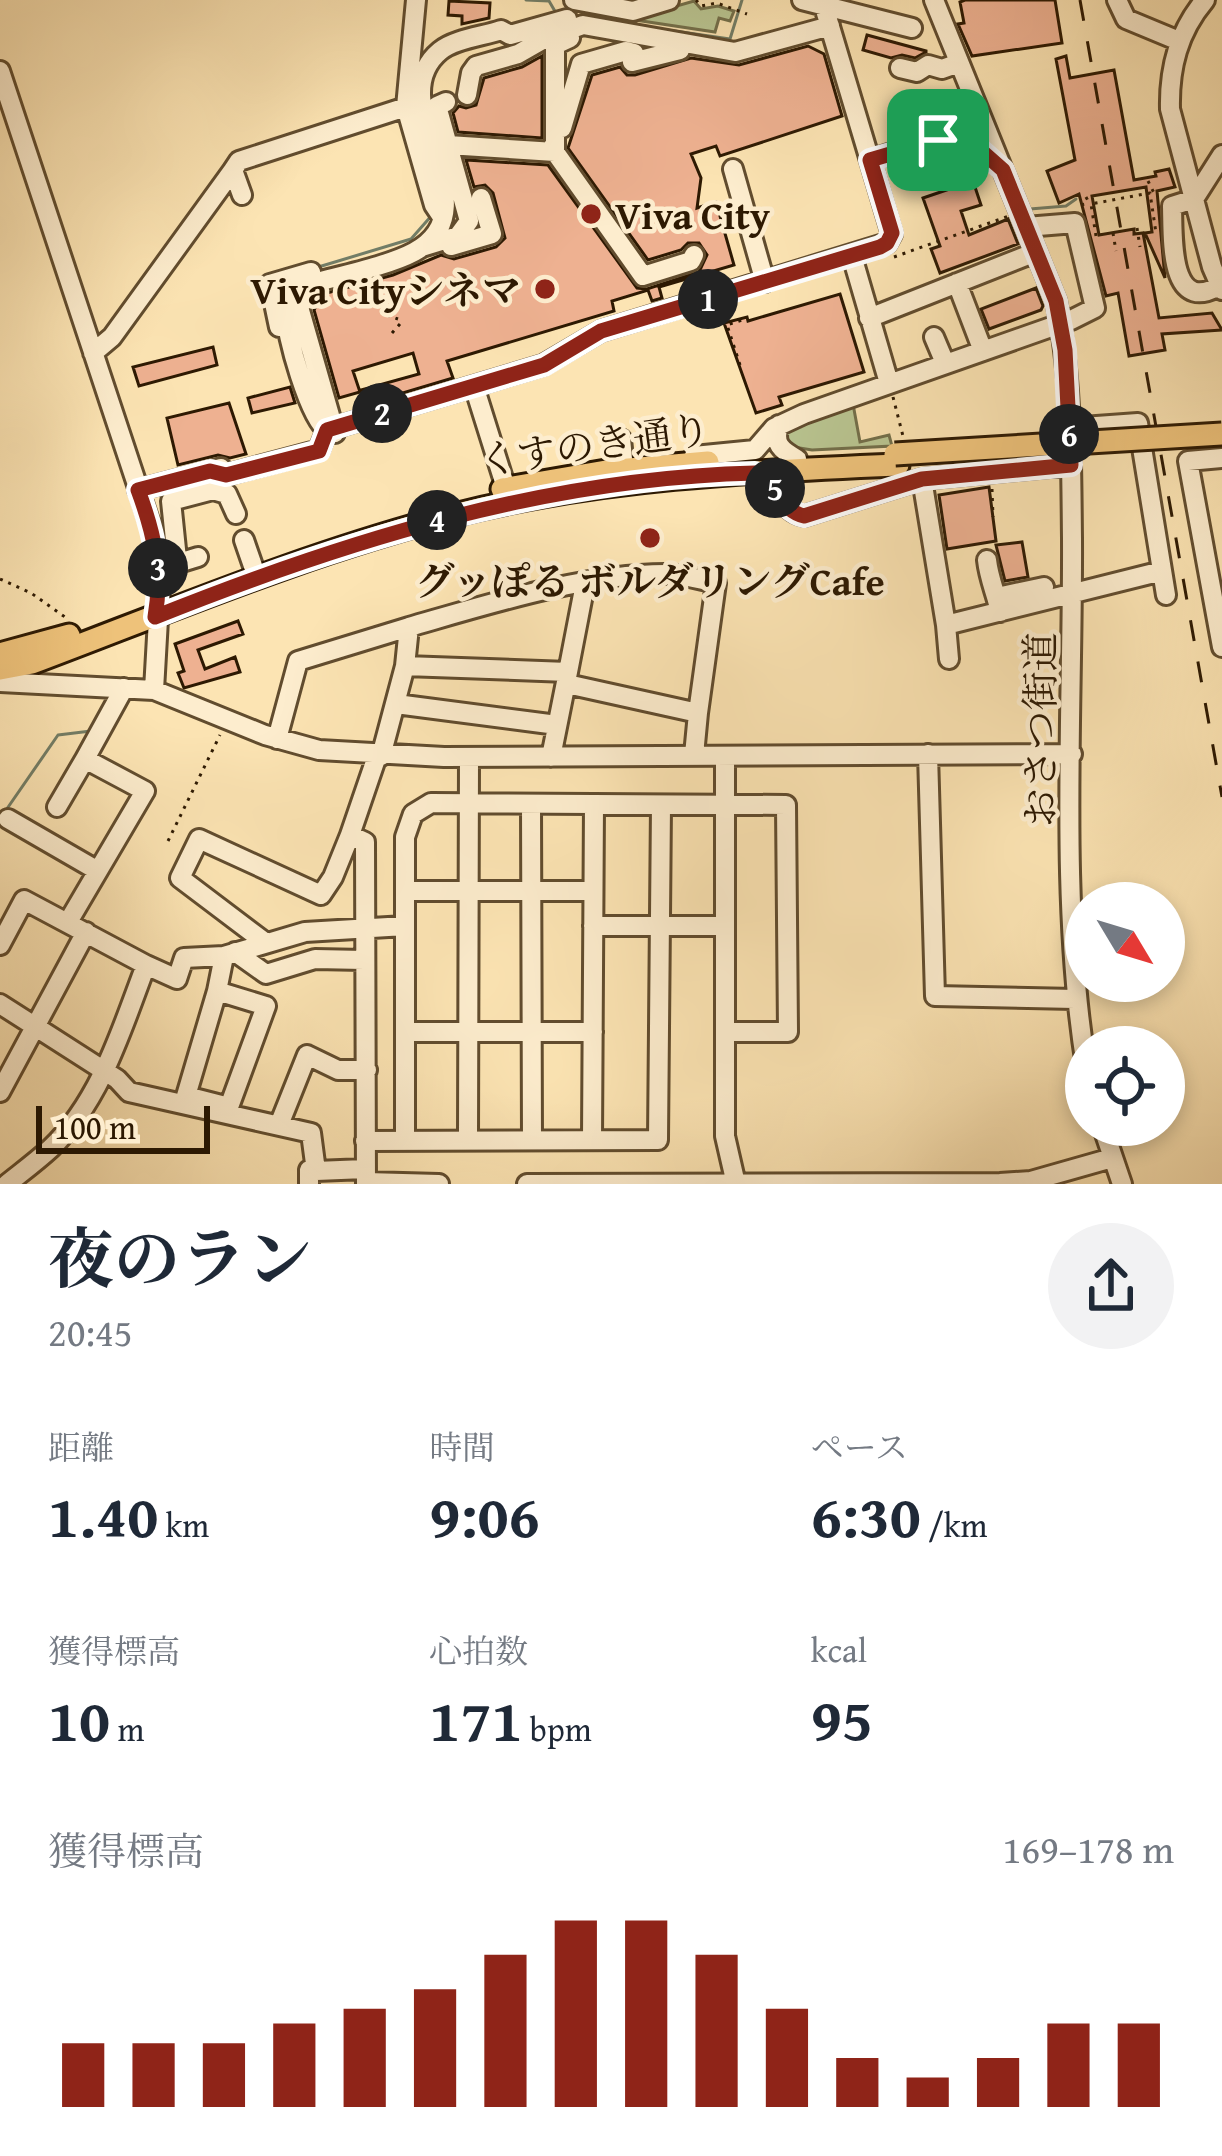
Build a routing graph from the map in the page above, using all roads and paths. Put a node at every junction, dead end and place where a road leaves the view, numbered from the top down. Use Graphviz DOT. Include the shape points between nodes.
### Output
graph roads {
  1 [pos="416,0"];
  2 [pos="616,0"];
  3 [pos="669,0"];
  4 [pos="696,0"];
  5 [pos="802,0"];
  6 [pos="934,0"];
  7 [pos="1117,0"];
  8 [pos="1205,0"];
  9 [pos="823,2"];
  10 [pos="645,7"];
  11 [pos="569,11"];
  12 [pos="745,13"];
  13 [pos="913,28"];
  14 [pos="824,33"];
  15 [pos="546,38"];
  16 [pos="1179,41"];
  17 [pos="670,49"];
  18 [pos="742,55"];
  19 [pos="959,63"];
  20 [pos="900,68"];
  21 [pos="0,71"];
  22 [pos="467,95"];
  23 [pos="406,107"];
  24 [pos="442,107"];
  25 [pos="982,118"];
  26 [pos="448,145"];
  27 [pos="555,152"];
  28 [pos="869,156"];
  29 [pos="1220,161"];
  30 [pos="733,169"];
  31 [pos="233,170"];
  32 [pos="1006,179"];
  33 [pos="1032,179"];
  34 [pos="1148,181"];
  35 [pos="242,195"];
  36 [pos="1155,195"];
  37 [pos="1089,197"];
  38 [pos="481,198"];
  39 [pos="1194,199"];
  40 [pos="1083,206"];
  41 [pos="438,211"];
  42 [pos="1018,221"];
  43 [pos="1137,228"];
  44 [pos="1113,233"];
  45 [pos="1156,233"];
  46 [pos="1096,236"];
  47 [pos="1140,247"];
  48 [pos="1116,251"];
  49 [pos="1036,252"];
  50 [pos="852,256"];
  51 [pos="690,259"];
  52 [pos="882,260"];
  53 [pos="811,268"];
  54 [pos="764,282"];
  55 [pos="1221,287"];
  56 [pos="817,289"];
  57 [pos="964,294"];
  58 [pos="295,303"];
  59 [pos="387,315"];
  60 [pos="869,318"];
  61 [pos="745,319"];
  62 [pos="1061,324"];
  63 [pos="392,333"];
  64 [pos="934,337"];
  65 [pos="93,352"];
  66 [pos="976,354"];
  67 [pos="945,363"];
  68 [pos="740,364"];
  69 [pos="976,378"];
  70 [pos="474,386"];
  71 [pos="887,389"];
  72 [pos="779,425"];
  73 [pos="1069,428"];
  74 [pos="335,429"];
  75 [pos="1222,434"];
  76 [pos="621,439"];
  77 [pos="1222,445"];
  78 [pos="894,456"];
  79 [pos="797,458"];
  80 [pos="1222,458"];
  81 [pos="679,464"];
  82 [pos="1071,465"];
  83 [pos="624,469"];
  84 [pos="203,473"];
  85 [pos="755,473"];
  86 [pos="922,479"];
  87 [pos="1001,479"];
  88 [pos="506,488"];
  89 [pos="138,490"];
  90 [pos="789,511"];
  91 [pos="236,514"];
  92 [pos="993,518"];
  93 [pos="1222,523"];
  94 [pos="1200,526"];
  95 [pos="244,540"];
  96 [pos="198,557"];
  97 [pos="987,560"];
  98 [pos="254,566"];
  99 [pos="1162,571"];
  100 [pos="0,579"];
  101 [pos="585,584"];
  102 [pos="1044,587"];
  103 [pos="1217,590"];
  104 [pos="1072,593"];
  105 [pos="1166,595"];
  106 [pos="999,604"];
  107 [pos="157,609"];
  108 [pos="71,622"];
  109 [pos="946,625"];
  110 [pos="409,627"];
  111 [pos="1222,646"];
  112 [pos="0,654"];
  113 [pos="950,659"];
  114 [pos="405,666"];
  115 [pos="0,669"];
  116 [pos="567,678"];
  117 [pos="0,682"];
  118 [pos="124,688"];
  119 [pos="154,689"];
  120 [pos="397,704"];
  121 [pos="698,713"];
  122 [pos="234,722"];
  123 [pos="557,725"];
  124 [pos="277,739"];
  125 [pos="928,754"];
  126 [pos="1072,754"];
  127 [pos="694,755"];
  128 [pos="379,756"];
  129 [pos="725,756"];
  130 [pos="469,757"];
  131 [pos="550,757"];
  132 [pos="85,758"];
  133 [pos="468,803"];
  134 [pos="725,803"];
  135 [pos="531,804"];
  136 [pos="593,805"];
  137 [pos="661,805"];
  138 [pos="57,807"];
  139 [pos="8,819"];
  140 [pos="350,835"];
  141 [pos="168,841"];
  142 [pos="98,871"];
  143 [pos="1074,882"];
  144 [pos="406,891"];
  145 [pos="467,891"];
  146 [pos="531,891"];
  147 [pos="592,891"];
  148 [pos="321,896"];
  149 [pos="68,922"];
  150 [pos="365,926"];
  151 [pos="405,926"];
  152 [pos="593,926"];
  153 [pos="659,926"];
  154 [pos="725,926"];
  155 [pos="86,932"];
  156 [pos="304,932"];
  157 [pos="266,943"];
  158 [pos="0,945"];
  159 [pos="230,954"];
  160 [pos="364,960"];
  161 [pos="146,965"];
  162 [pos="217,991"];
  163 [pos="1065,999"];
  164 [pos="0,1004"];
  165 [pos="34,1028"];
  166 [pos="406,1032"];
  167 [pos="468,1032"];
  168 [pos="531,1032"];
  169 [pos="592,1032"];
  170 [pos="724,1032"];
  171 [pos="367,1070"];
  172 [pos="103,1073"];
  173 [pos="0,1092"];
  174 [pos="279,1125"];
  175 [pos="405,1139"];
  176 [pos="532,1139"];
  177 [pos="468,1140"];
  178 [pos="592,1140"];
  179 [pos="365,1141"];
  180 [pos="1108,1146"];
  181 [pos="1112,1158"];
  182 [pos="313,1177"];
  183 [pos="366,1178"];
  184 [pos="736,1182"];
  185 [pos="7,1184"];
  186 [pos="439,1184"];
  187 [pos="527,1184"];
  188 [pos="617,1184"];
  189 [pos="1122,1184"];
  1 -- 23 [label="street"];
  2 -- 10 [label="street"];
  3 -- 10 [label="street"];
  4 -- 12 [label="path"];
  5 -- 9 [label="street"];
  6 -- 19 [label="street, おさつ街道"];
  7 -- 16 [label="street" via="1126,20"];
  8 -- 16 [label="street"];
  9 -- 13 [label="street"];
  9 -- 14 [label="street"];
  10 -- 11 [label="street"];
  11 -- 41 [label="street" via="510,35 501,30 441,49 427,68 420,101 448,202"];
  14 -- 18 [label="street"];
  14 -- 28 [label="street"];
  15 -- 18 [label="street" via="588,26"];
  15 -- 22 [label="street" via="476,66"];
  15 -- 27 [label="street" via="539,50"];
  16 -- 39 [label="street" via="1170,109"];
  17 -- 18 [label="street"];
  17 -- 27 [label="street" via="581,64"];
  17 -- 27 [label="street" via="586,34 555,45"];
  19 -- 20 [label="street"];
  19 -- 25 [label="street, おさつ街道"];
  21 -- 65 [label="street"];
  23 -- 31 [label="street" via="239,160"];
  23 -- 41 [label="street"];
  24 -- 26 [label="street"];
  25 -- 28 [label="street"];
  25 -- 32 [label="street, おさつ街道"];
  26 -- 27 [label="street"];
  26 -- 58 [label="street" via="469,220 463,233 297,286"];
  27 -- 51 [label="street" via="644,276"];
  28 -- 32 [label="street" via="956,139 977,147"];
  28 -- 50 [label="street" via="896,234"];
  29 -- 39 [label="street"];
  30 -- 54 [label="street"];
  31 -- 35 [label="street"];
  31 -- 65 [label="street"];
  32 -- 33 [label="street"];
  32 -- 42 [label="street, おさつ街道"];
  34 -- 36 [label="path"];
  37 -- 40 [label="path"];
  38 -- 58 [label="street" via="492,234 314,289"];
  39 -- 55 [label="street"];
  39 -- 55 [label="street" via="1172,206 1180,278 1195,294"];
  41 -- 74 [label="street" via="434,235 415,252 299,287 288,300 310,405 320,425"];
  41 -- 84 [label="street" via="412,241 270,284 312,439"];
  42 -- 49 [label="street, おさつ街道"];
  42 -- 52 [label="path"];
  42 -- 62 [label="street" via="1075,223 1095,308"];
  43 -- 47 [label="path"];
  44 -- 48 [label="path"];
  45 -- 46 [label="path" via="1150,194 1091,204"];
  49 -- 57 [label="street"];
  49 -- 62 [label="street, おさつ街道"];
  50 -- 53 [label="street"];
  50 -- 60 [label="street"];
  53 -- 54 [label="street"];
  53 -- 56 [label="street"];
  54 -- 70 [label="street" via="601,331 546,364"];
  57 -- 60 [label="street"];
  57 -- 66 [label="street"];
  58 -- 74 [label="street"];
  59 -- 63 [label="path" via="399,322"];
  60 -- 71 [label="street"];
  61 -- 68 [label="path" via="727,325"];
  62 -- 66 [label="street"];
  62 -- 73 [label="street, おさつ街道"];
  64 -- 67 [label="street"];
  65 -- 89 [label="street"];
  66 -- 67 [label="street"];
  66 -- 69 [label="street"];
  67 -- 71 [label="street"];
  70 -- 74 [label="street"];
  70 -- 88 [label="street"];
  71 -- 72 [label="street"];
  71 -- 78 [label="path"];
  72 -- 79 [label="street" via="780,448"];
  72 -- 81 [label="street" via="755,450"];
  73 -- 82 [label="street, おさつ街道"];
  73 -- 99 [label="street" via="1138,423"];
  74 -- 84 [label="street" via="314,463 229,484"];
  75 -- 78 [label="main road, くすのき通り, bridge"];
  76 -- 83 [label="street"];
  77 -- 78 [label="main road, くすのき通り"];
  78 -- 79 [label="main road, くすのき通り"];
  78 -- 85 [label="main road, くすのき通り"];
  78 -- 90 [label="street" via="850,475 801,479 791,488"];
  79 -- 81 [label="main road, くすのき通り"];
  80 -- 94 [label="street" via="1188,460"];
  81 -- 83 [label="main road, くすのき通り"];
  82 -- 87 [label="street"];
  82 -- 104 [label="street, おさつ街道"];
  83 -- 88 [label="main road, くすのき通り"];
  84 -- 89 [label="street"];
  85 -- 90 [label="street"];
  85 -- 107 [label="main road, くすのき通り" via="616,485 454,515"];
  86 -- 87 [label="street"];
  86 -- 90 [label="street" via="804,516"];
  86 -- 109 [label="street"];
  87 -- 92 [label="path"];
  88 -- 98 [label="main road, くすのき通り"];
  89 -- 107 [label="street" via="154,536"];
  91 -- 96 [label="street" via="227,494 213,490 171,501 177,559"];
  93 -- 94 [label="street"];
  94 -- 103 [label="street"];
  95 -- 98 [label="street"];
  97 -- 106 [label="street"];
  98 -- 107 [label="main road, くすのき通り"];
  99 -- 104 [label="street"];
  99 -- 105 [label="street"];
  100 -- 108 [label="path"];
  101 -- 110 [label="street"];
  101 -- 116 [label="street"];
  101 -- 121 [label="street" via="671,574 716,583"];
  102 -- 106 [label="street"];
  103 -- 111 [label="street"];
  104 -- 106 [label="street"];
  104 -- 126 [label="street, おさつ街道"];
  106 -- 109 [label="street"];
  107 -- 112 [label="main road, くすのき通り"];
  107 -- 115 [label="main road, くすのき通り"];
  107 -- 119 [label="street"];
  109 -- 113 [label="street"];
  110 -- 114 [label="street"];
  110 -- 124 [label="street" via="298,661"];
  114 -- 116 [label="street"];
  114 -- 120 [label="street"];
  116 -- 121 [label="street"];
  116 -- 123 [label="street"];
  117 -- 118 [label="street"];
  118 -- 119 [label="street"];
  118 -- 132 [label="street"];
  119 -- 122 [label="street"];
  120 -- 123 [label="street"];
  120 -- 128 [label="street"];
  121 -- 127 [label="street"];
  122 -- 124 [label="street"];
  122 -- 141 [label="path" via="218,737"];
  123 -- 131 [label="street"];
  124 -- 128 [label="street"];
  125 -- 126 [label="street"];
  125 -- 129 [label="street"];
  125 -- 163 [label="street" via="935,995"];
  126 -- 143 [label="street, おさつ街道"];
  127 -- 129 [label="street"];
  127 -- 131 [label="street"];
  128 -- 130 [label="street"];
  128 -- 140 [label="street"];
  129 -- 134 [label="street"];
  130 -- 131 [label="street"];
  130 -- 133 [label="street"];
  132 -- 138 [label="street"];
  132 -- 142 [label="street" via="145,791"];
  133 -- 135 [label="street"];
  133 -- 144 [label="street" via="431,803 413,814"];
  133 -- 145 [label="street"];
  134 -- 137 [label="street"];
  134 -- 154 [label="street"];
  134 -- 170 [label="street" via="786,805 788,1032"];
  135 -- 136 [label="street"];
  135 -- 146 [label="street"];
  136 -- 137 [label="street"];
  136 -- 147 [label="street"];
  137 -- 153 [label="street"];
  139 -- 142 [label="street"];
  140 -- 148 [label="street"];
  140 -- 150 [label="street" via="365,842"];
  142 -- 149 [label="street"];
  144 -- 145 [label="street"];
  144 -- 151 [label="street"];
  145 -- 146 [label="street"];
  145 -- 167 [label="street"];
  146 -- 147 [label="street"];
  146 -- 168 [label="street"];
  147 -- 152 [label="street"];
  148 -- 156 [label="street"];
  148 -- 157 [label="street" via="199,838 180,878"];
  149 -- 155 [label="street"];
  149 -- 158 [label="street" via="24,900"];
  150 -- 151 [label="street"];
  150 -- 156 [label="street"];
  150 -- 160 [label="street"];
  151 -- 166 [label="street"];
  152 -- 153 [label="street"];
  152 -- 169 [label="street"];
  153 -- 154 [label="street"];
  153 -- 178 [label="street" via="658,1140"];
  154 -- 170 [label="street"];
  155 -- 161 [label="street"];
  155 -- 165 [label="street"];
  156 -- 157 [label="street"];
  157 -- 159 [label="street"];
  159 -- 160 [label="street" via="266,974 315,958"];
  159 -- 161 [label="street" via="184,958 177,979"];
  159 -- 162 [label="street"];
  160 -- 171 [label="street"];
  161 -- 172 [label="street"];
  162 -- 162 [label="street" via="266,1006 229,1107 186,1096"];
  164 -- 165 [label="street"];
  165 -- 172 [label="street"];
  165 -- 173 [label="street"];
  166 -- 167 [label="street"];
  166 -- 175 [label="street"];
  167 -- 168 [label="street"];
  167 -- 177 [label="street"];
  168 -- 169 [label="street"];
  168 -- 176 [label="street"];
  169 -- 178 [label="street"];
  170 -- 184 [label="street" via="725,1136"];
  171 -- 174 [label="street" via="338,1070 307,1055"];
  171 -- 179 [label="street"];
  172 -- 174 [label="street" via="129,1092"];
  172 -- 185 [label="street" via="53,1145"];
  174 -- 182 [label="street" via="311,1133"];
  175 -- 177 [label="street"];
  175 -- 179 [label="street"];
  176 -- 177 [label="street"];
  176 -- 178 [label="street"];
  179 -- 183 [label="street"];
  180 -- 181 [label="street"];
  181 -- 184 [label="street" via="1000,1184"];
  181 -- 189 [label="street"];
  182 -- 183 [label="street"];
  183 -- 186 [label="street"];
  184 -- 188 [label="street"];
  187 -- 188 [label="street"];
}
